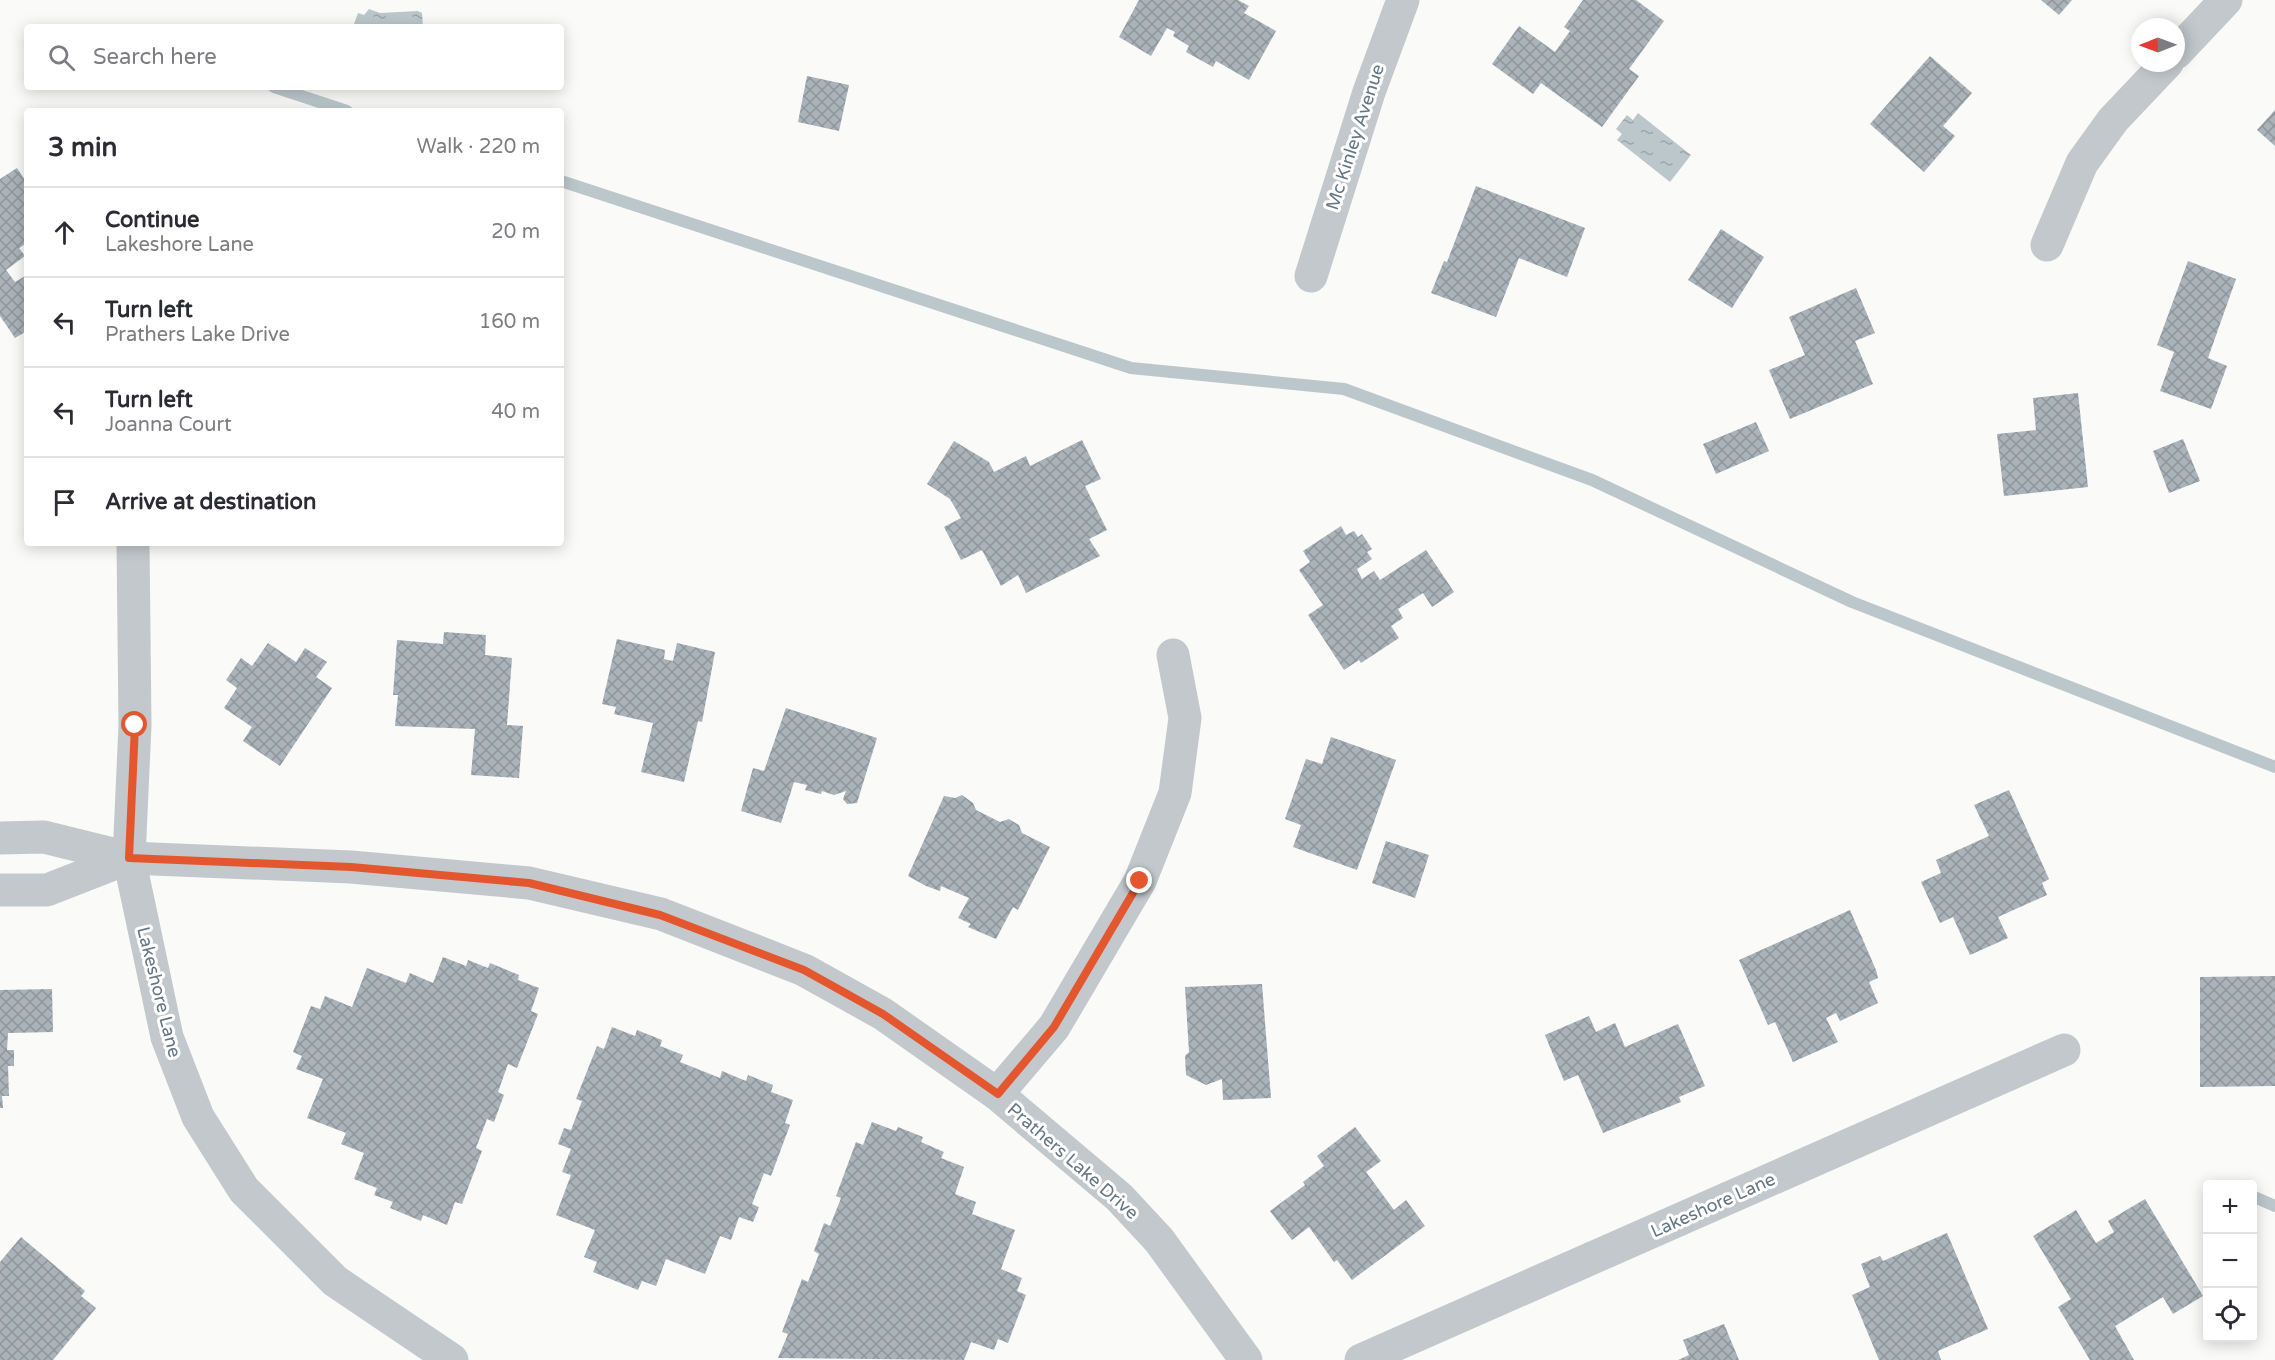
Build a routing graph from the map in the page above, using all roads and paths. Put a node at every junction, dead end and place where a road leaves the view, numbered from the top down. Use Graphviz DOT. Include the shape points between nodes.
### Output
graph roads {
  1 [pos="1403,0"];
  2 [pos="2226,0"];
  3 [pos="2185,43"];
  4 [pos="2158,72"];
  5 [pos="2047,245"];
  6 [pos="1311,276"];
  7 [pos="134,546"];
  8 [pos="1173,655"];
  9 [pos="0,838"];
  10 [pos="129,858"];
  11 [pos="0,890"];
  12 [pos="2064,1050"];
  13 [pos="998,1094"];
  14 [pos="452,1360"];
  15 [pos="1246,1360"];
  16 [pos="1361,1360"];
  1 -- 6 [label="street, Mc Kinley Avenue" via="1369,92"];
  2 -- 3 [label="street"];
  4 -- 5 [label="street" via="2113,120 2082,163"];
  7 -- 10 [label="street, Lakeshore Lane" via="135,725"];
  8 -- 13 [label="street" via="1185,718 1175,793 1140,881 1054,1027"];
  9 -- 10 [label="street, Prathers Lake Drive" via="44,837"];
  10 -- 11 [label="street, Prathers Lake Drive" via="47,890"];
  10 -- 13 [label="street, Prathers Lake Drive" via="351,867 529,883 660,915 804,970 883,1014"];
  10 -- 14 [label="street, Lakeshore Lane" via="167,1037 198,1117 244,1190 335,1281"];
  12 -- 16 [label="street, Lakeshore Lane"];
  13 -- 15 [label="street, Prathers Lake Drive" via="1119,1197 1159,1240"];
}
